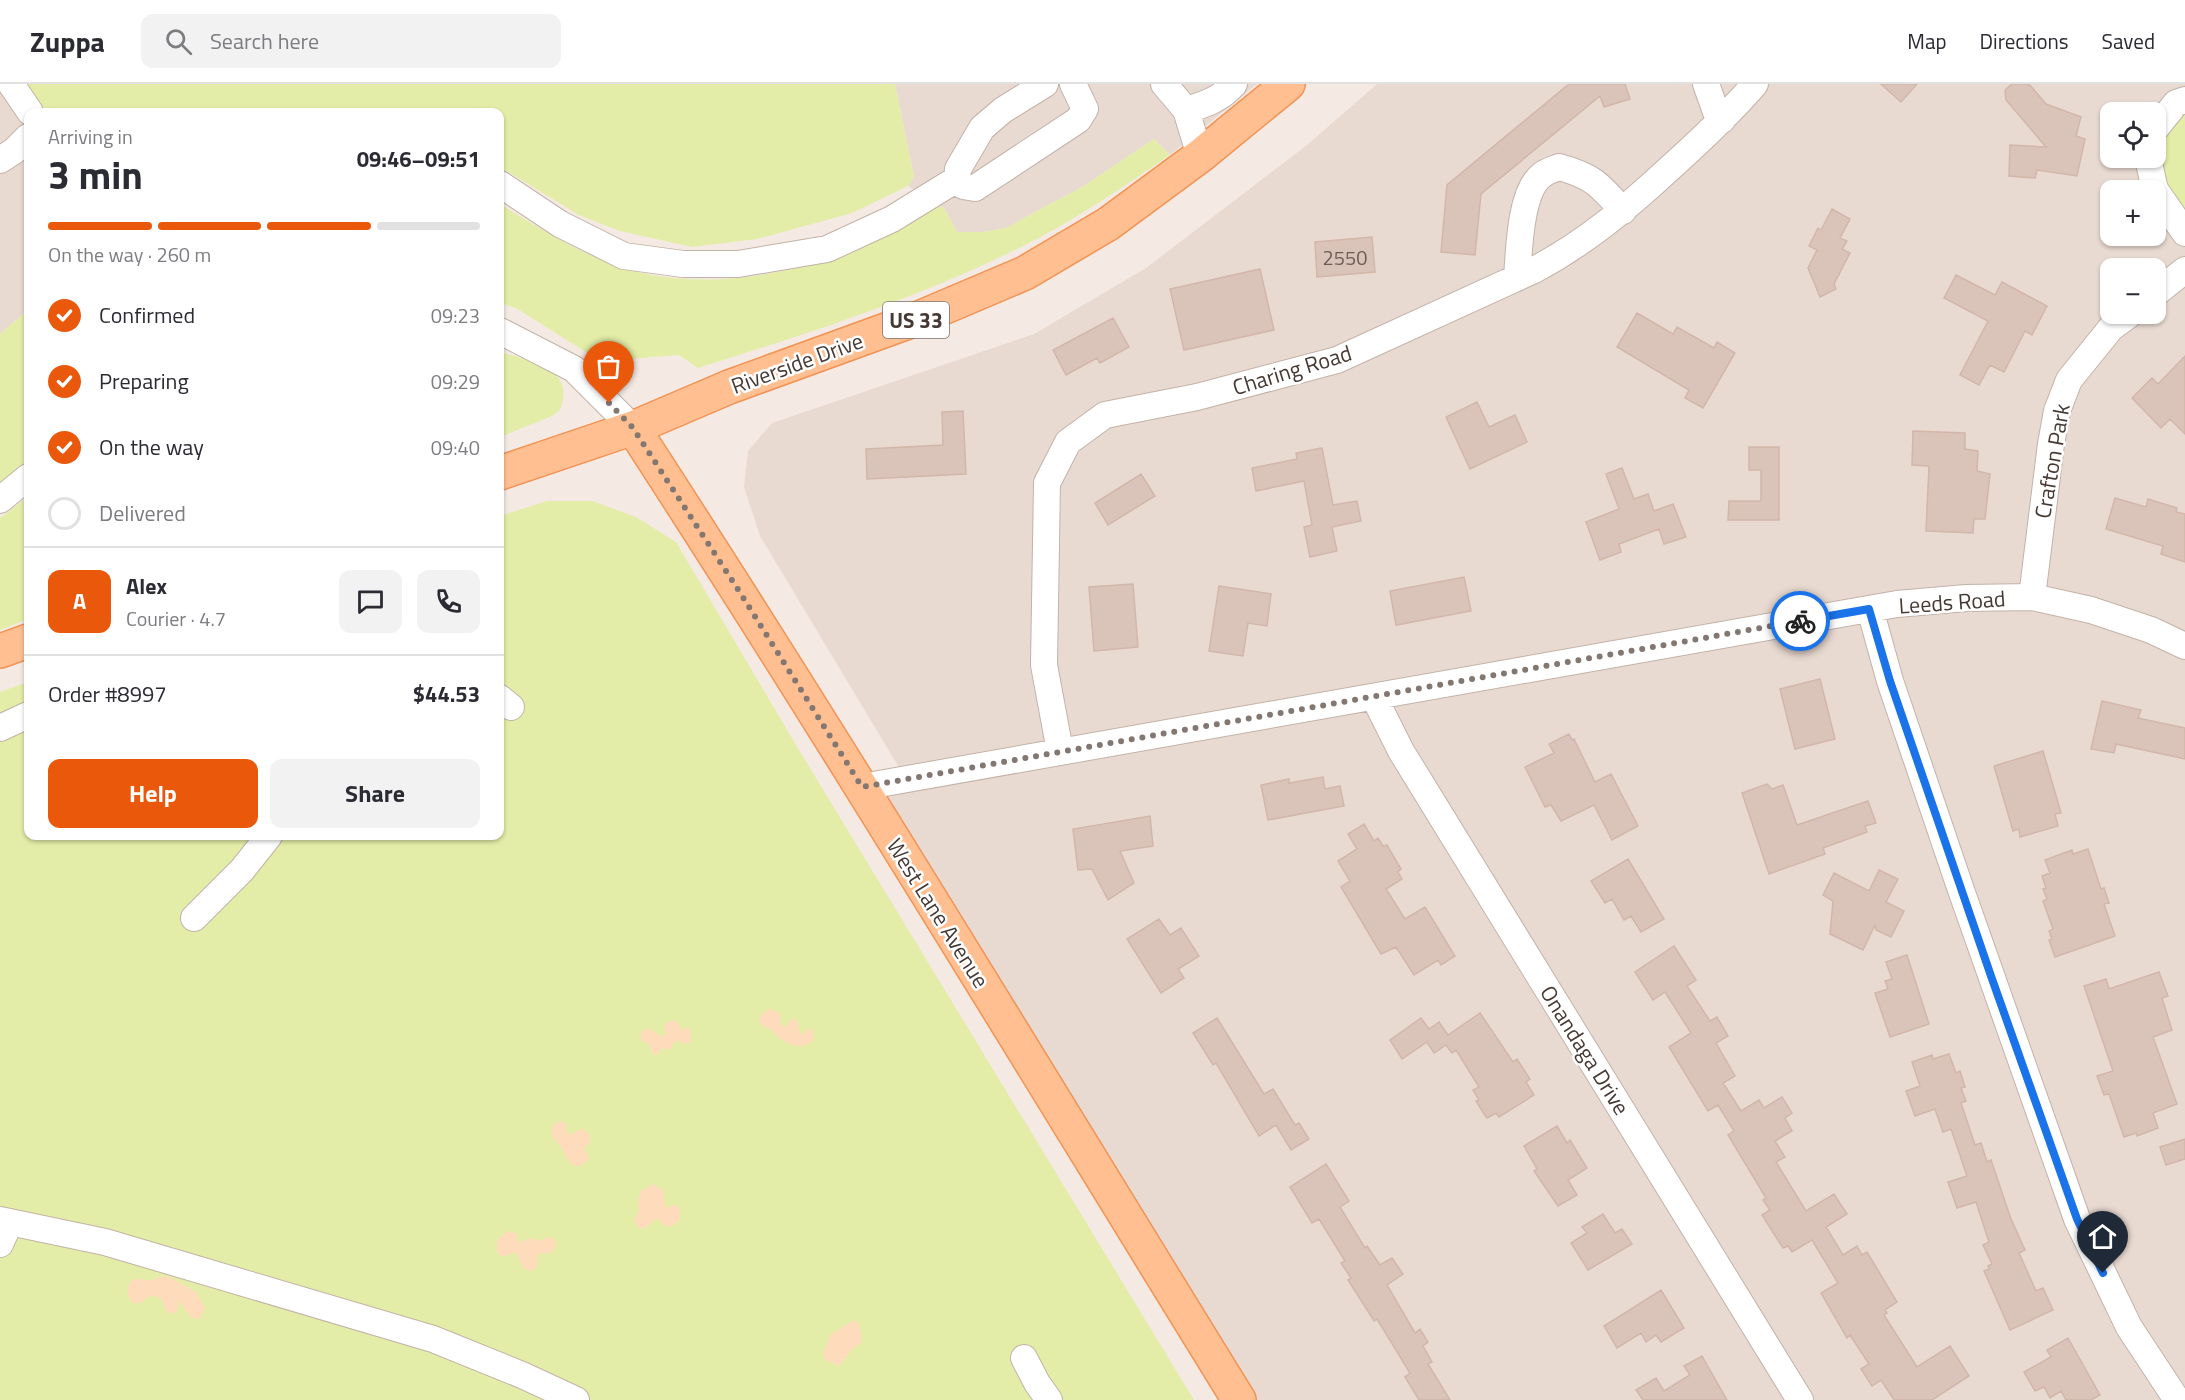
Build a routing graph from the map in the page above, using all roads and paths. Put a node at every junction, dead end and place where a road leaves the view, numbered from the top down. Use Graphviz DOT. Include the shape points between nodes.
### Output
graph roads {
  1 [pos="11,84"];
  2 [pos="1045,84"];
  3 [pos="1073,84"];
  4 [pos="1164,84"];
  5 [pos="1233,84"];
  6 [pos="1288,84"];
  7 [pos="1706,84"];
  8 [pos="1755,84"];
  9 [pos="2185,100"];
  10 [pos="27,108"];
  11 [pos="1186,110"];
  12 [pos="2166,116"];
  13 [pos="1722,120"];
  14 [pos="24,141"];
  15 [pos="1200,156"];
  16 [pos="0,160"];
  17 [pos="957,179"];
  18 [pos="504,187"];
  19 [pos="2166,206"];
  20 [pos="1623,211"];
  21 [pos="2185,233"];
  22 [pos="2185,270"];
  23 [pos="1517,278"];
  24 [pos="2166,285"];
  25 [pos="2116,324"];
  26 [pos="504,333"];
  27 [pos="633,428"];
  28 [pos="504,472"];
  29 [pos="24,480"];
  30 [pos="0,500"];
  31 [pos="2032,597"];
  32 [pos="1869,609"];
  33 [pos="24,642"];
  34 [pos="2185,646"];
  35 [pos="0,651"];
  36 [pos="1374,697"];
  37 [pos="24,717"];
  38 [pos="0,728"];
  39 [pos="1060,751"];
  40 [pos="862,787"];
  41 [pos="266,840"];
  42 [pos="194,918"];
  43 [pos="3,1229"];
  44 [pos="1024,1358"];
  45 [pos="576,1400"];
  46 [pos="1049,1400"];
  47 [pos="1239,1400"];
  48 [pos="1800,1400"];
  49 [pos="2176,1400"];
  1 -- 10 [label="street"];
  2 -- 17 [label="street" via="982,128 958,169"];
  3 -- 17 [label="street" via="1085,109 1078,120 975,188 963,186"];
  4 -- 11 [label="street"];
  5 -- 11 [label="street" via="1208,104"];
  6 -- 15 [label="main road, Riverside Drive / US 33"];
  7 -- 13 [label="street"];
  8 -- 13 [label="street, Charing Road"];
  9 -- 12 [label="street" via="2176,103"];
  11 -- 15 [label="street"];
  13 -- 20 [label="street, Charing Road"];
  14 -- 16 [label="street"];
  15 -- 27 [label="main road, Riverside Drive / US 33" via="1108,224 1025,273"];
  17 -- 18 [label="street" via="892,219 826,249 738,264 683,264 624,256 560,224"];
  19 -- 21 [label="street"];
  20 -- 23 [label="street, Charing Road" via="1565,254"];
  20 -- 23 [label="street" via="1598,183 1582,173 1559,167 1541,175 1527,198"];
  22 -- 24 [label="street"];
  23 -- 39 [label="street, Charing Road" via="1337,360 1197,397 1104,416 1068,442 1047,483 1044,665"];
  25 -- 31 [label="street, Crafton Park" via="2070,380 2057,411"];
  26 -- 27 [label="street" via="574,369"];
  27 -- 28 [label="main road, Riverside Drive / US 33"];
  27 -- 40 [label="main road, West Lane Avenue"];
  29 -- 30 [label="street"];
  31 -- 32 [label="street, Leeds Road" via="1966,598"];
  31 -- 34 [label="street, Leeds Road" via="2091,610"];
  32 -- 36 [label="street, Leeds Road"];
  32 -- 49 [label="street" via="1960,887 2077,1219 2129,1327"];
  33 -- 35 [label="main road"];
  36 -- 39 [label="street, Leeds Road"];
  36 -- 48 [label="street, Onandaga Drive" via="1401,752"];
  37 -- 38 [label="street"];
  39 -- 40 [label="street, Leeds Road"];
  40 -- 47 [label="main road, West Lane Avenue"];
  41 -- 42 [label="street"];
  43 -- 45 [label="street" via="105,1242 433,1339"];
  44 -- 46 [label="street"];
}
